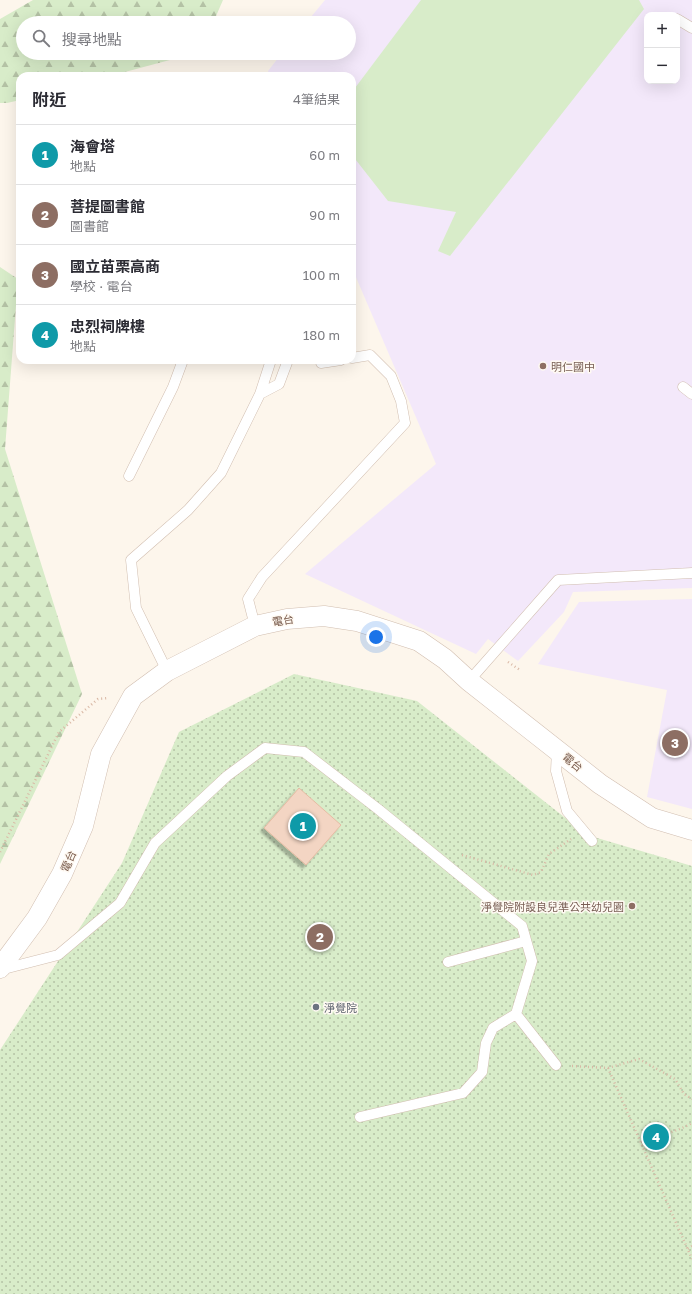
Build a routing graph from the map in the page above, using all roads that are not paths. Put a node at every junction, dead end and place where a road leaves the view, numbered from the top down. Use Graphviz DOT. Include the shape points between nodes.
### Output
graph roads {
  1 [pos="680,21"];
  2 [pos="692,28"];
  3 [pos="356,357"];
  4 [pos="181,364"];
  5 [pos="270,364"];
  6 [pos="286,364"];
  7 [pos="683,387"];
  8 [pos="260,394"];
  9 [pos="692,394"];
  10 [pos="129,476"];
  11 [pos="692,573"];
  12 [pos="255,626"];
  13 [pos="167,671"];
  14 [pos="469,681"];
  15 [pos="557,750"];
  16 [pos="692,830"];
  17 [pos="592,841"];
  18 [pos="526,941"];
  19 [pos="448,962"];
  20 [pos="0,969"];
  21 [pos="516,1014"];
  22 [pos="556,1065"];
  23 [pos="360,1117"];
  1 -- 2 [label="lane"];
  3 -- 12 [label="lane" via="370,355 391,376 401,401 405,423 262,577 248,599"];
  4 -- 10 [label="lane"];
  5 -- 8 [label="lane"];
  6 -- 8 [label="lane" via="279,384"];
  7 -- 9 [label="lane"];
  8 -- 13 [label="lane" via="221,473 188,510 131,560 136,608"];
  11 -- 14 [label="lane" via="558,580"];
  12 -- 13 [label="street, 電台"];
  12 -- 14 [label="street, 電台" via="286,618 324,616 357,621 419,641"];
  13 -- 20 [label="street, 電台" via="133,696 101,754 84,826 62,874 37,918"];
  14 -- 15 [label="street, 電台"];
  15 -- 16 [label="street, 電台" via="600,784 652,818"];
  15 -- 17 [label="lane" via="556,771 567,811"];
  18 -- 19 [label="lane"];
  18 -- 20 [label="lane" via="522,926 304,752 265,748 227,776 155,843 120,903 58,955"];
  18 -- 21 [label="lane" via="532,961"];
  21 -- 22 [label="lane"];
  21 -- 23 [label="lane" via="494,1028 486,1043 482,1072 463,1093"];
}
